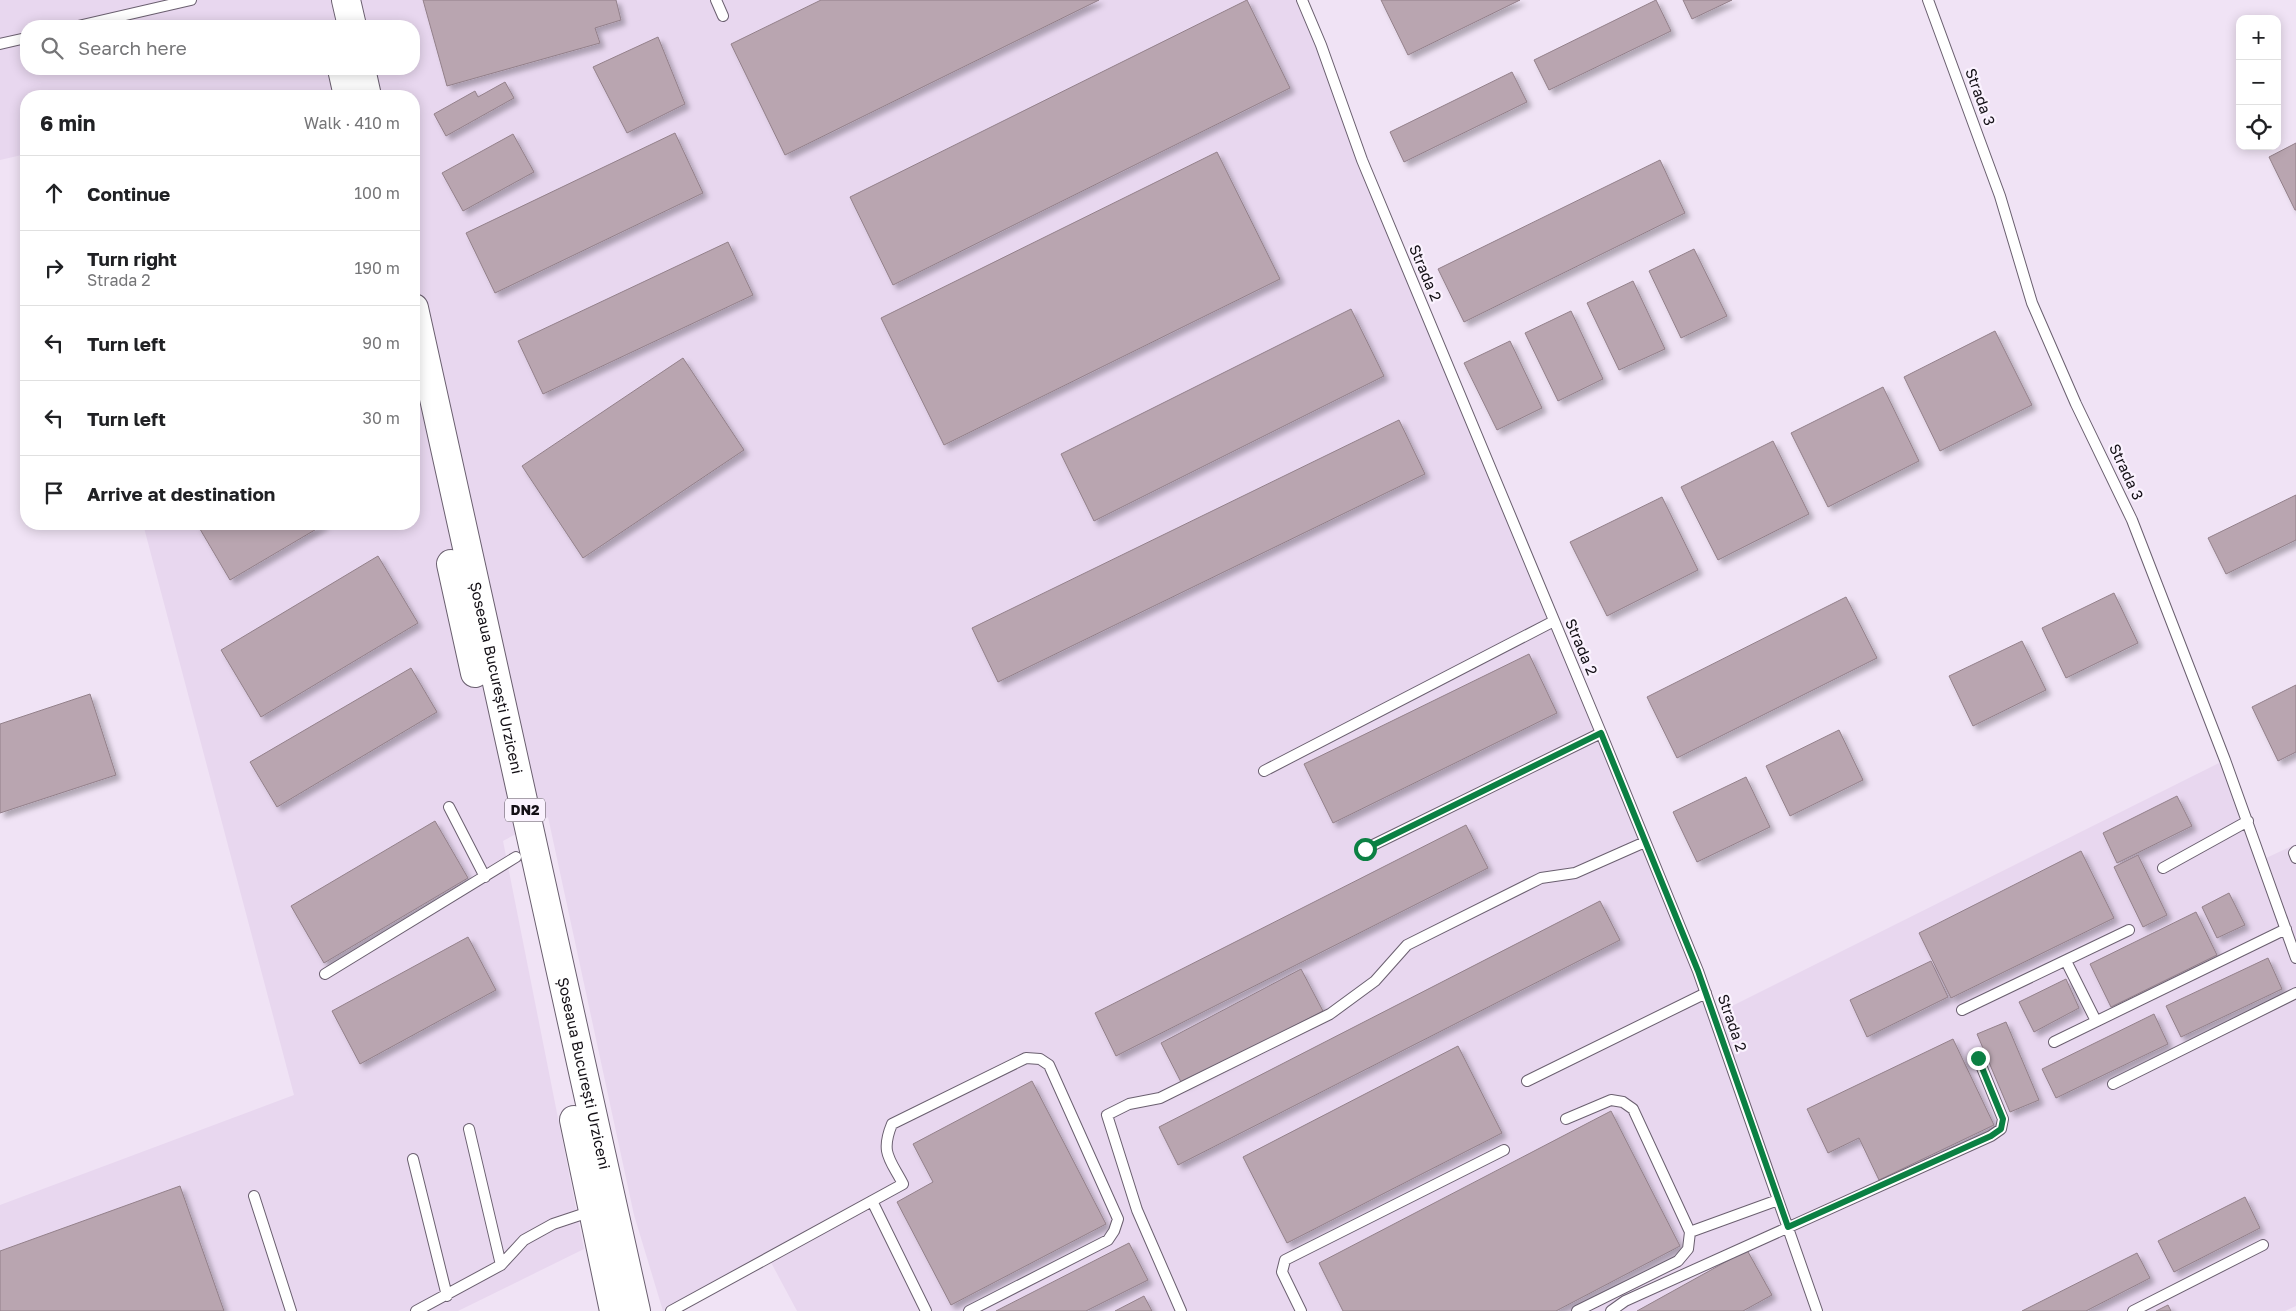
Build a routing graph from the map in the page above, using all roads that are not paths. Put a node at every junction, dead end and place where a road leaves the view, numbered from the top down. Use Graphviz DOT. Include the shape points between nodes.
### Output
graph roads {
  1 [pos="191,0"];
  2 [pos="327,0"];
  3 [pos="346,0"];
  4 [pos="716,0"];
  5 [pos="1302,0"];
  6 [pos="1928,0"];
  7 [pos="723,16"];
  8 [pos="104,20"];
  9 [pos="331,20"];
  10 [pos="351,20"];
  11 [pos="20,39"];
  12 [pos="0,44"];
  13 [pos="343,75"];
  14 [pos="363,75"];
  15 [pos="347,90"];
  16 [pos="366,90"];
  17 [pos="420,335"];
  18 [pos="420,423"];
  19 [pos="1554,622"];
  20 [pos="1601,733"];
  21 [pos="1264,771"];
  22 [pos="448,807"];
  23 [pos="2248,821"];
  24 [pos="1645,842"];
  25 [pos="1365,849"];
  26 [pos="2296,852"];
  27 [pos="516,857"];
  28 [pos="2296,858"];
  29 [pos="2163,868"];
  30 [pos="485,877"];
  31 [pos="2286,929"];
  32 [pos="2129,930"];
  33 [pos="2295,952"];
  34 [pos="2066,961"];
  35 [pos="325,974"];
  36 [pos="1706,992"];
  37 [pos="2296,993"];
  38 [pos="1962,1010"];
  39 [pos="2096,1021"];
  40 [pos="2054,1042"];
  41 [pos="1978,1058"];
  42 [pos="1527,1081"];
  43 [pos="2114,1084"];
  44 [pos="1566,1120"];
  45 [pos="469,1128"];
  46 [pos="1504,1150"];
  47 [pos="413,1159"];
  48 [pos="254,1196"];
  49 [pos="1778,1200"];
  50 [pos="872,1201"];
  51 [pos="594,1210"];
  52 [pos="1788,1227"];
  53 [pos="1690,1232"];
  54 [pos="2263,1245"];
  55 [pos="501,1265"];
  56 [pos="447,1296"];
  57 [pos="291,1311"];
  58 [pos="416,1311"];
  59 [pos="614,1311"];
  60 [pos="636,1311"];
  61 [pos="671,1311"];
  62 [pos="926,1311"];
  63 [pos="968,1311"];
  64 [pos="1181,1311"];
  65 [pos="1301,1311"];
  66 [pos="1577,1311"];
  67 [pos="1611,1311"];
  68 [pos="1817,1311"];
  69 [pos="2133,1311"];
  1 -- 8 [label="lane"];
  2 -- 9 [label="highway"];
  3 -- 10 [label="highway"];
  4 -- 7 [label="lane"];
  5 -- 19 [label="lane, Strada 2" via="1362,160"];
  6 -- 23 [label="lane, Strada 3" via="2000,196 2032,303 2132,520"];
  11 -- 12 [label="lane"];
  13 -- 15 [label="highway"];
  14 -- 16 [label="highway"];
  17 -- 60 [label="highway, Șoseaua București Urziceni / DN2"];
  18 -- 27 [label="highway, Șoseaua București Urziceni / DN2"];
  19 -- 20 [label="lane, Strada 2"];
  19 -- 21 [label="lane"];
  20 -- 24 [label="lane, Strada 2"];
  20 -- 25 [label="lane"];
  22 -- 30 [label="lane"];
  23 -- 29 [label="lane"];
  23 -- 31 [label="lane, Strada 3"];
  24 -- 36 [label="lane, Strada 2"];
  24 -- 64 [label="lane" via="1575,873 1541,878 1407,945 1375,981 1330,1014 1160,1098 1129,1104 1107,1115 1138,1210"];
  26 -- 28 [label="lane"];
  27 -- 30 [label="lane"];
  27 -- 51 [label="highway, Șoseaua București Urziceni / DN2"];
  30 -- 35 [label="lane"];
  31 -- 33 [label="lane, Strada 3"];
  31 -- 39 [label="lane"];
  32 -- 34 [label="lane"];
  34 -- 38 [label="lane"];
  34 -- 39 [label="lane"];
  36 -- 42 [label="lane"];
  36 -- 49 [label="lane, Strada 2"];
  37 -- 43 [label="lane"];
  39 -- 40 [label="lane"];
  41 -- 52 [label="lane" via="2003,1119 2001,1129"];
  44 -- 53 [label="lane" via="1611,1100 1623,1102 1632,1109"];
  45 -- 55 [label="lane"];
  46 -- 65 [label="lane" via="1285,1260 1282,1272"];
  47 -- 56 [label="lane"];
  48 -- 57 [label="lane"];
  49 -- 52 [label="lane, Strada 2"];
  49 -- 53 [label="lane"];
  50 -- 61 [label="lane"];
  50 -- 62 [label="lane"];
  50 -- 63 [label="lane" via="903,1184 886,1150 892,1124 1026,1058 1040,1059 1049,1065 1118,1219 1108,1240"];
  51 -- 55 [label="lane" via="553,1224 524,1240"];
  51 -- 59 [label="highway, Șoseaua București Urziceni / DN2"];
  52 -- 67 [label="lane" via="1625,1301"];
  52 -- 68 [label="lane, Strada 2"];
  53 -- 66 [label="lane" via="1688,1249 1678,1261"];
  54 -- 69 [label="lane"];
  55 -- 56 [label="lane"];
  56 -- 58 [label="lane"];
}
